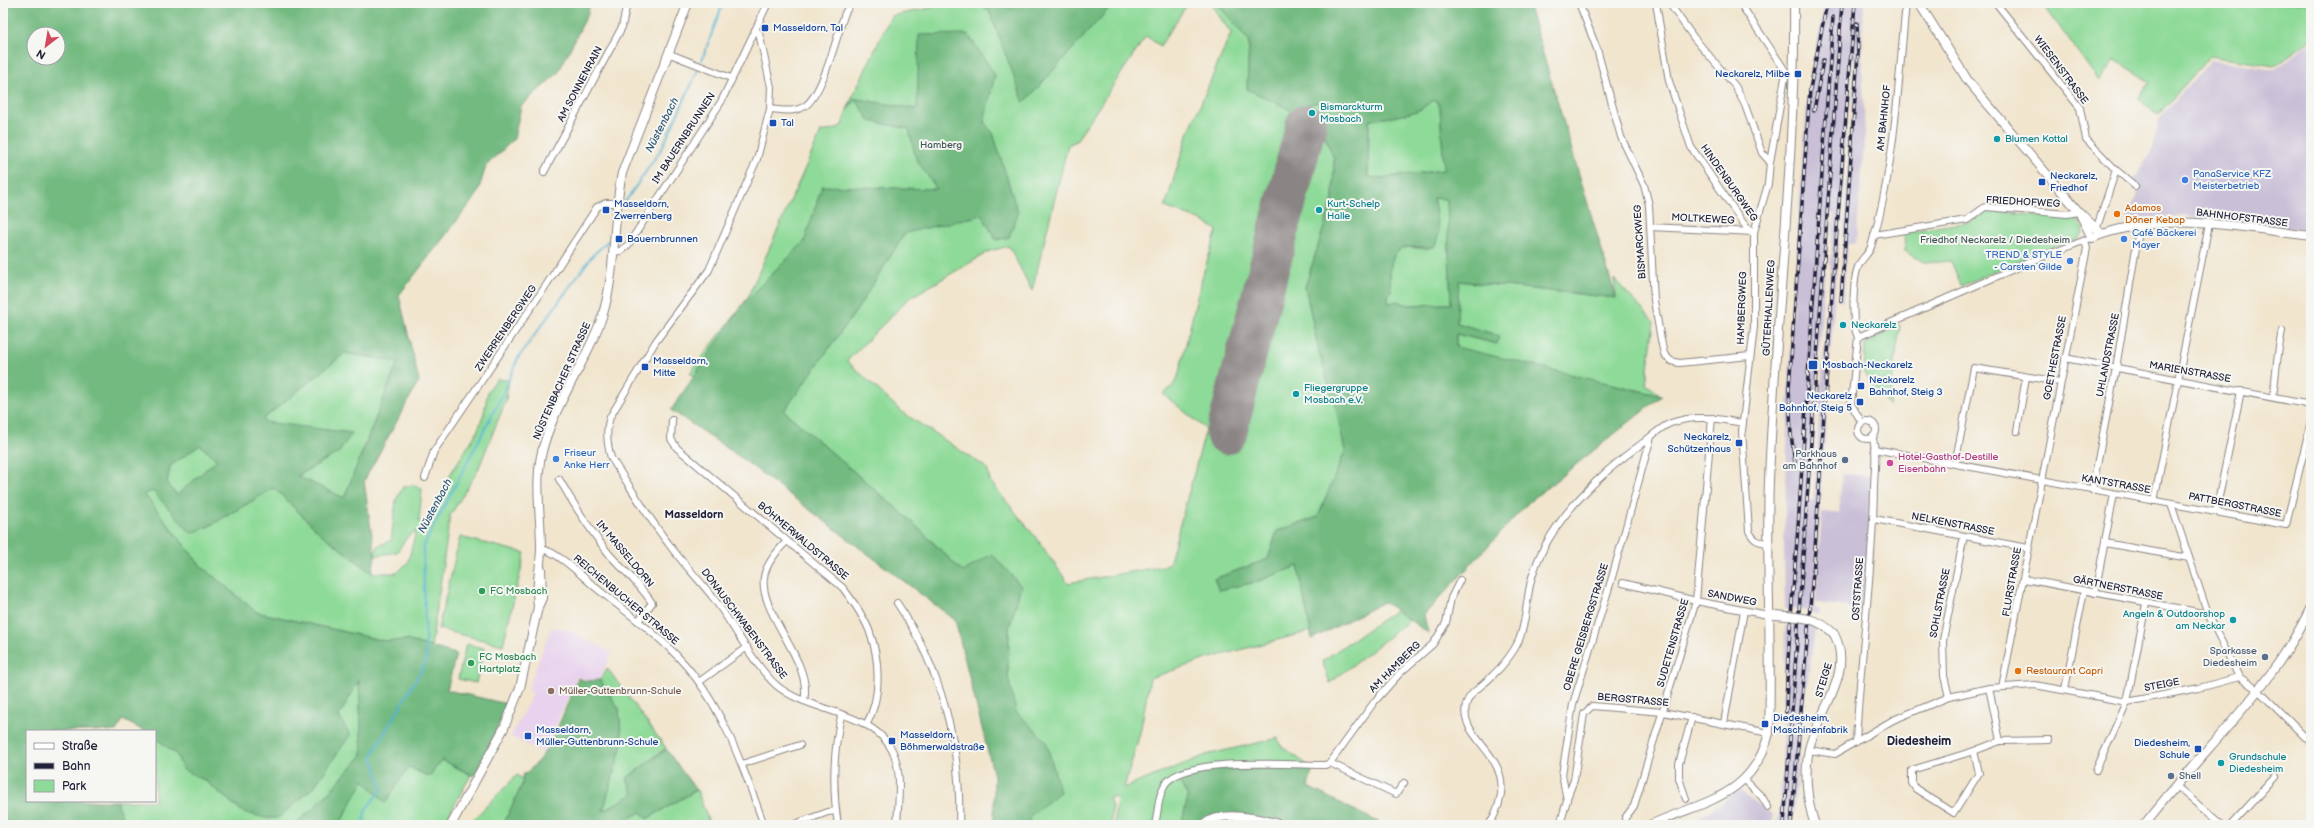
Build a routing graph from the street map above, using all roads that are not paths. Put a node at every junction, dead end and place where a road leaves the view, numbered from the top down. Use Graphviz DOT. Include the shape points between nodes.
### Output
graph roads {
  1 [pos="627,3"];
  2 [pos="688,3"];
  3 [pos="768,3"];
  4 [pos="851,3"];
  5 [pos="1579,3"];
  6 [pos="1656,3"];
  7 [pos="1669,3"];
  8 [pos="1740,3"];
  9 [pos="1794,3"];
  10 [pos="1906,3"];
  11 [pos="1919,3"];
  12 [pos="1996,3"];
  13 [pos="755,30"];
  14 [pos="670,54"];
  15 [pos="1786,72"];
  16 [pos="1795,72"];
  17 [pos="731,78"];
  18 [pos="770,109"];
  19 [pos="1770,162"];
  20 [pos="2116,170"];
  21 [pos="544,172"];
  22 [pos="2135,186"];
  23 [pos="616,203"];
  24 [pos="2079,212"];
  25 [pos="2140,224"];
  26 [pos="2209,224"];
  27 [pos="1650,227"];
  28 [pos="2099,231"];
  29 [pos="1754,232"];
  30 [pos="1874,235"];
  31 [pos="2311,236"];
  32 [pos="2088,239"];
  33 [pos="614,252"];
  34 [pos="2282,330"];
  35 [pos="1858,337"];
  36 [pos="1750,356"];
  37 [pos="2065,358"];
  38 [pos="2116,368"];
  39 [pos="2026,377"];
  40 [pos="2178,380"];
  41 [pos="2060,382"];
  42 [pos="2241,391"];
  43 [pos="2273,397"];
  44 [pos="2311,405"];
  45 [pos="1712,418"];
  46 [pos="672,420"];
  47 [pos="2311,422"];
  48 [pos="1743,423"];
  49 [pos="1862,423"];
  50 [pos="2017,431"];
  51 [pos="1650,437"];
  52 [pos="1872,437"];
  53 [pos="1874,449"];
  54 [pos="1955,464"];
  55 [pos="425,478"];
  56 [pos="559,479"];
  57 [pos="2042,480"];
  58 [pos="2092,490"];
  59 [pos="2114,494"];
  60 [pos="2154,501"];
  61 [pos="2171,504"];
  62 [pos="2216,511"];
  63 [pos="1874,519"];
  64 [pos="1964,536"];
  65 [pos="787,541"];
  66 [pos="1768,543"];
  67 [pos="2105,543"];
  68 [pos="2028,548"];
  69 [pos="541,549"];
  70 [pos="2189,558"];
  71 [pos="2024,579"];
  72 [pos="1460,580"];
  73 [pos="1623,583"];
  74 [pos="2084,591"];
  75 [pos="2095,593"];
  76 [pos="1696,601"];
  77 [pos="898,603"];
  78 [pos="2146,604"];
  79 [pos="2311,607"];
  80 [pos="1744,610"];
  81 [pos="2208,614"];
  82 [pos="1771,615"];
  83 [pos="2308,620"];
  84 [pos="638,621"];
  85 [pos="748,647"];
  86 [pos="2239,677"];
  87 [pos="699,682"];
  88 [pos="2002,687"];
  89 [pos="1988,688"];
  90 [pos="2065,689"];
  91 [pos="2258,690"];
  92 [pos="1949,697"];
  93 [pos="804,701"];
  94 [pos="2128,702"];
  95 [pos="1663,712"];
  96 [pos="841,716"];
  97 [pos="1692,717"];
  98 [pos="1724,723"];
  99 [pos="866,725"];
  100 [pos="1770,733"];
  101 [pos="2311,734"];
  102 [pos="2049,740"];
  103 [pos="2000,741"];
  104 [pos="2309,741"];
  105 [pos="1856,742"];
  106 [pos="800,745"];
  107 [pos="1809,750"];
  108 [pos="1974,752"];
  109 [pos="1330,763"];
  110 [pos="742,764"];
  111 [pos="2096,770"];
  112 [pos="2275,777"];
  113 [pos="1744,779"];
  114 [pos="1404,783"];
  115 [pos="2176,786"];
  116 [pos="1686,799"];
  117 [pos="1567,800"];
  118 [pos="1768,807"];
  119 [pos="836,811"];
  120 [pos="1625,818"];
  121 [pos="451,825"];
  122 [pos="764,825"];
  123 [pos="792,825"];
  124 [pos="838,825"];
  125 [pos="898,825"];
  126 [pos="959,825"];
  127 [pos="1155,825"];
  128 [pos="1204,825"];
  129 [pos="1282,825"];
  130 [pos="1489,825"];
  131 [pos="1560,825"];
  132 [pos="1650,825"];
  133 [pos="1815,825"];
  134 [pos="2144,825"];
  135 [pos="2222,825"];
  136 [pos="2231,825"];
  1 -- 21 [label="street, AM SONNENRAIN" via="622,26"];
  2 -- 14 [label="street, NÜSTENBACHER STRASSE"];
  3 -- 13 [label="street, IM BAUERNBRUNNEN"];
  4 -- 18 [label="street" via="844,14 816,94 806,106 798,109"];
  5 -- 27 [label="street, BISMARCKWEG" via="1597,49 1621,137 1644,185 1649,205"];
  6 -- 29 [label="street, HINDENBURGWEG" via="1669,81 1691,147 1746,227"];
  7 -- 19 [label="street" via="1694,38 1735,86 1745,105 1762,152"];
  8 -- 15 [label="street"];
  9 -- 16 [label="street, GÜTERHALLENWEG"];
  10 -- 30 [label="street, AM BAHNHOF" via="1891,149"];
  11 -- 24 [label="street" via="1968,81"];
  12 -- 20 [label="street, WIESENSTRASSE" via="2080,108 2086,139"];
  13 -- 17 [label="street, IM BAUERNBRUNNEN"];
  13 -- 18 [label="street, DONAUSCHWABENSTRASSE" via="759,33 772,87"];
  14 -- 17 [label="street"];
  14 -- 23 [label="street, NÜSTENBACHER STRASSE" via="622,173"];
  15 -- 16 [label="street"];
  15 -- 19 [label="street, HAMBERGWEG"];
  16 -- 66 [label="street, GÜTERHALLENWEG" via="1769,480"];
  17 -- 33 [label="street, IM BAUERNBRUNNEN" via="704,130 628,245"];
  18 -- 85 [label="street, DONAUSCHWABENSTRASSE" via="757,159 709,270 643,362 610,417 607,438 611,458 668,544 710,594"];
  19 -- 29 [label="street, HAMBERGWEG" via="1768,184"];
  20 -- 22 [label="street, WIESENSTRASSE"];
  20 -- 28 [label="street"];
  23 -- 33 [label="street, NÜSTENBACHER STRASSE"];
  23 -- 55 [label="street, ZWERRENBERGWEG" via="606,203 597,207 434,452"];
  24 -- 28 [label="street"];
  24 -- 30 [label="street, FRIEDHOFWEG" via="2067,214 1984,207 1967,220"];
  24 -- 32 [label="street"];
  25 -- 26 [label="street, BAHNHOFSTRASSE" via="2173,221"];
  25 -- 28 [label="street, BAHNHOFSTRASSE"];
  25 -- 38 [label="street, UHLANDSTRASSE"];
  26 -- 31 [label="street, BAHNHOFSTRASSE"];
  26 -- 40 [label="street"];
  27 -- 29 [label="street, MOLTKEWEG"];
  27 -- 36 [label="street, BISMARCKWEG" via="1654,301 1664,354 1671,361 1679,362"];
  28 -- 32 [label="street, BAHNHOFSTRASSE"];
  29 -- 36 [label="street, HAMBERGWEG" via="1754,327"];
  30 -- 35 [label="street, AM BAHNHOF" via="1870,250 1858,267 1853,313"];
  32 -- 35 [label="street, BAHNHOFSTRASSE" via="2032,260"];
  32 -- 37 [label="street, GOETHESTRASSE"];
  33 -- 69 [label="street, NÜSTENBACHER STRASSE" via="602,317 541,455 538,485"];
  34 -- 43 [label="street" via="2276,354 2278,362"];
  35 -- 49 [label="street, AM BAHNHOF" via="1851,404"];
  36 -- 48 [label="street, HAMBERGWEG"];
  37 -- 38 [label="street, MARIENSTRASSE"];
  37 -- 41 [label="street, GOETHESTRASSE"];
  38 -- 40 [label="street, MARIENSTRASSE"];
  38 -- 58 [label="street, UHLANDSTRASSE"];
  39 -- 41 [label="street"];
  39 -- 50 [label="street"];
  39 -- 54 [label="street" via="1974,368"];
  40 -- 42 [label="street, MARIENSTRASSE"];
  40 -- 60 [label="street"];
  41 -- 57 [label="street, GOETHESTRASSE"];
  42 -- 43 [label="street, MARIENSTRASSE"];
  42 -- 62 [label="street"];
  43 -- 44 [label="street, MARIENSTRASSE"];
  45 -- 48 [label="street"];
  45 -- 51 [label="street" via="1694,417 1670,423"];
  45 -- 76 [label="street, SUDETENSTRASSE"];
  46 -- 65 [label="street, BÖHMERWALDSTRASSE" via="671,439 677,448"];
  47 -- 62 [label="street, PATTBERGSTRASSE" via="2286,525"];
  48 -- 66 [label="street, HAMBERGWEG" via="1749,531 1753,539"];
  49 -- 52 [label="street" via="1868,421 1874,425 1875,432"];
  49 -- 52 [label="street" via="1858,429 1860,436"];
  51 -- 117 [label="street, OBERE GEISBERGSTRASSE" via="1611,581 1573,704 1562,775"];
  51 -- 130 [label="street" via="1614,463 1560,522 1532,577 1519,640 1492,676 1475,690 1466,704 1465,715 1469,726 1495,761 1499,771 1502,794 1500,804"];
  52 -- 53 [label="street, OSTSTRASSE"];
  53 -- 54 [label="street, KANTSTRASSE"];
  53 -- 63 [label="street, OSTSTRASSE"];
  54 -- 57 [label="street, KANTSTRASSE"];
  56 -- 84 [label="street, IM MASSELDORN" via="578,513 598,540 652,603"];
  57 -- 58 [label="street, KANTSTRASSE"];
  57 -- 68 [label="street, FLURSTRASSE"];
  58 -- 59 [label="street, KANTSTRASSE"];
  59 -- 60 [label="street, KANTSTRASSE"];
  59 -- 67 [label="street"];
  60 -- 61 [label="street, KANTSTRASSE"];
  61 -- 62 [label="street, PATTBERGSTRASSE"];
  61 -- 70 [label="street"];
  63 -- 64 [label="street, NELKENSTRASSE"];
  63 -- 105 [label="street, OSTSTRASSE"];
  64 -- 68 [label="street, NELKENSTRASSE"];
  64 -- 92 [label="street, SOHLSTRASSE" via="1942,640 1942,658"];
  65 -- 93 [label="street" via="767,569 764,586 803,677 806,688"];
  65 -- 99 [label="street, BÖHMERWALDSTRASSE" via="843,588 869,629 876,658 877,677 875,698"];
  66 -- 82 [label="street, GÜTERHALLENWEG"];
  67 -- 70 [label="street"];
  67 -- 75 [label="street"];
  68 -- 71 [label="street, FLURSTRASSE"];
  69 -- 84 [label="street, REICHENBUCHER STRASSE" via="548,550"];
  69 -- 121 [label="street, NÜSTENBACHER STRASSE" via="536,581 538,607 520,688 504,728"];
  70 -- 81 [label="street"];
  71 -- 74 [label="street, GÄRTNERSTRASSE"];
  71 -- 88 [label="street, FLURSTRASSE"];
  72 -- 109 [label="street, AM HAMBERG" via="1451,598 1446,622 1433,644 1400,673 1375,701"];
  73 -- 76 [label="street, SANDWEG"];
  74 -- 75 [label="street, GÄRTNERSTRASSE"];
  74 -- 90 [label="street"];
  75 -- 78 [label="street, GÄRTNERSTRASSE"];
  76 -- 80 [label="street, SANDWEG"];
  76 -- 95 [label="street, SUDETENSTRASSE"];
  77 -- 126 [label="street" via="933,670 945,705 957,770"];
  78 -- 81 [label="street, GÄRTNERSTRASSE"];
  78 -- 94 [label="street"];
  79 -- 83 [label="street"];
  80 -- 82 [label="street, SANDWEG"];
  80 -- 98 [label="street"];
  81 -- 86 [label="street"];
  82 -- 100 [label="street"];
  82 -- 107 [label="street, STEIGE, bridge" via="1812,618 1825,625 1839,642 1841,668"];
  83 -- 91 [label="street"];
  84 -- 87 [label="street, REICHENBUCHER STRASSE" via="680,658"];
  85 -- 87 [label="street"];
  85 -- 93 [label="street, DONAUSCHWABENSTRASSE" via="774,683 793,697"];
  86 -- 91 [label="street"];
  86 -- 94 [label="street, STEIGE"];
  87 -- 110 [label="street, REICHENBUCHER STRASSE"];
  88 -- 89 [label="street, STEIGE"];
  88 -- 90 [label="street, STEIGE" via="2035,685"];
  89 -- 92 [label="street, STEIGE"];
  89 -- 103 [label="street"];
  90 -- 94 [label="street, STEIGE"];
  91 -- 104 [label="street"];
  91 -- 115 [label="street"];
  92 -- 105 [label="street, STEIGE" via="1893,720"];
  93 -- 96 [label="street, DONAUSCHWABENSTRASSE"];
  94 -- 111 [label="street"];
  95 -- 97 [label="street, BERGSTRASSE"];
  95 -- 117 [label="street, BERGSTRASSE" via="1592,706 1584,714 1574,780"];
  95 -- 120 [label="street, SUDETENSTRASSE" via="1634,806"];
  96 -- 99 [label="street, DONAUSCHWABENSTRASSE"];
  96 -- 119 [label="street" via="832,778"];
  97 -- 98 [label="street, BERGSTRASSE"];
  97 -- 116 [label="street" via="1679,764 1679,778"];
  98 -- 100 [label="street, BERGSTRASSE"];
  99 -- 125 [label="street, DONAUSCHWABENSTRASSE" via="885,739 896,760 899,779"];
  100 -- 113 [label="street" via="1760,759"];
  101 -- 104 [label="street"];
  102 -- 103 [label="street"];
  103 -- 108 [label="street"];
  105 -- 107 [label="street, STEIGE" via="1835,754"];
  106 -- 110 [label="street"];
  107 -- 133 [label="street" via="1808,789"];
  108 -- 108 [label="street" via="1912,770 1912,783 1916,789 1954,813 1979,773"];
  109 -- 114 [label="street" via="1396,794"];
  109 -- 127 [label="street" via="1215,764 1192,770 1166,782"];
  110 -- 122 [label="street, REICHENBUCHER STRASSE"];
  112 -- 136 [label="street"];
  113 -- 118 [label="street"];
  113 -- 132 [label="street" via="1724,795"];
  115 -- 134 [label="street"];
  115 -- 135 [label="street"];
  117 -- 131 [label="street, OBERE GEISBERGSTRASSE"];
  119 -- 123 [label="street"];
  119 -- 124 [label="street"];
  128 -- 129 [label="street" via="1212,818 1239,816"];
}
